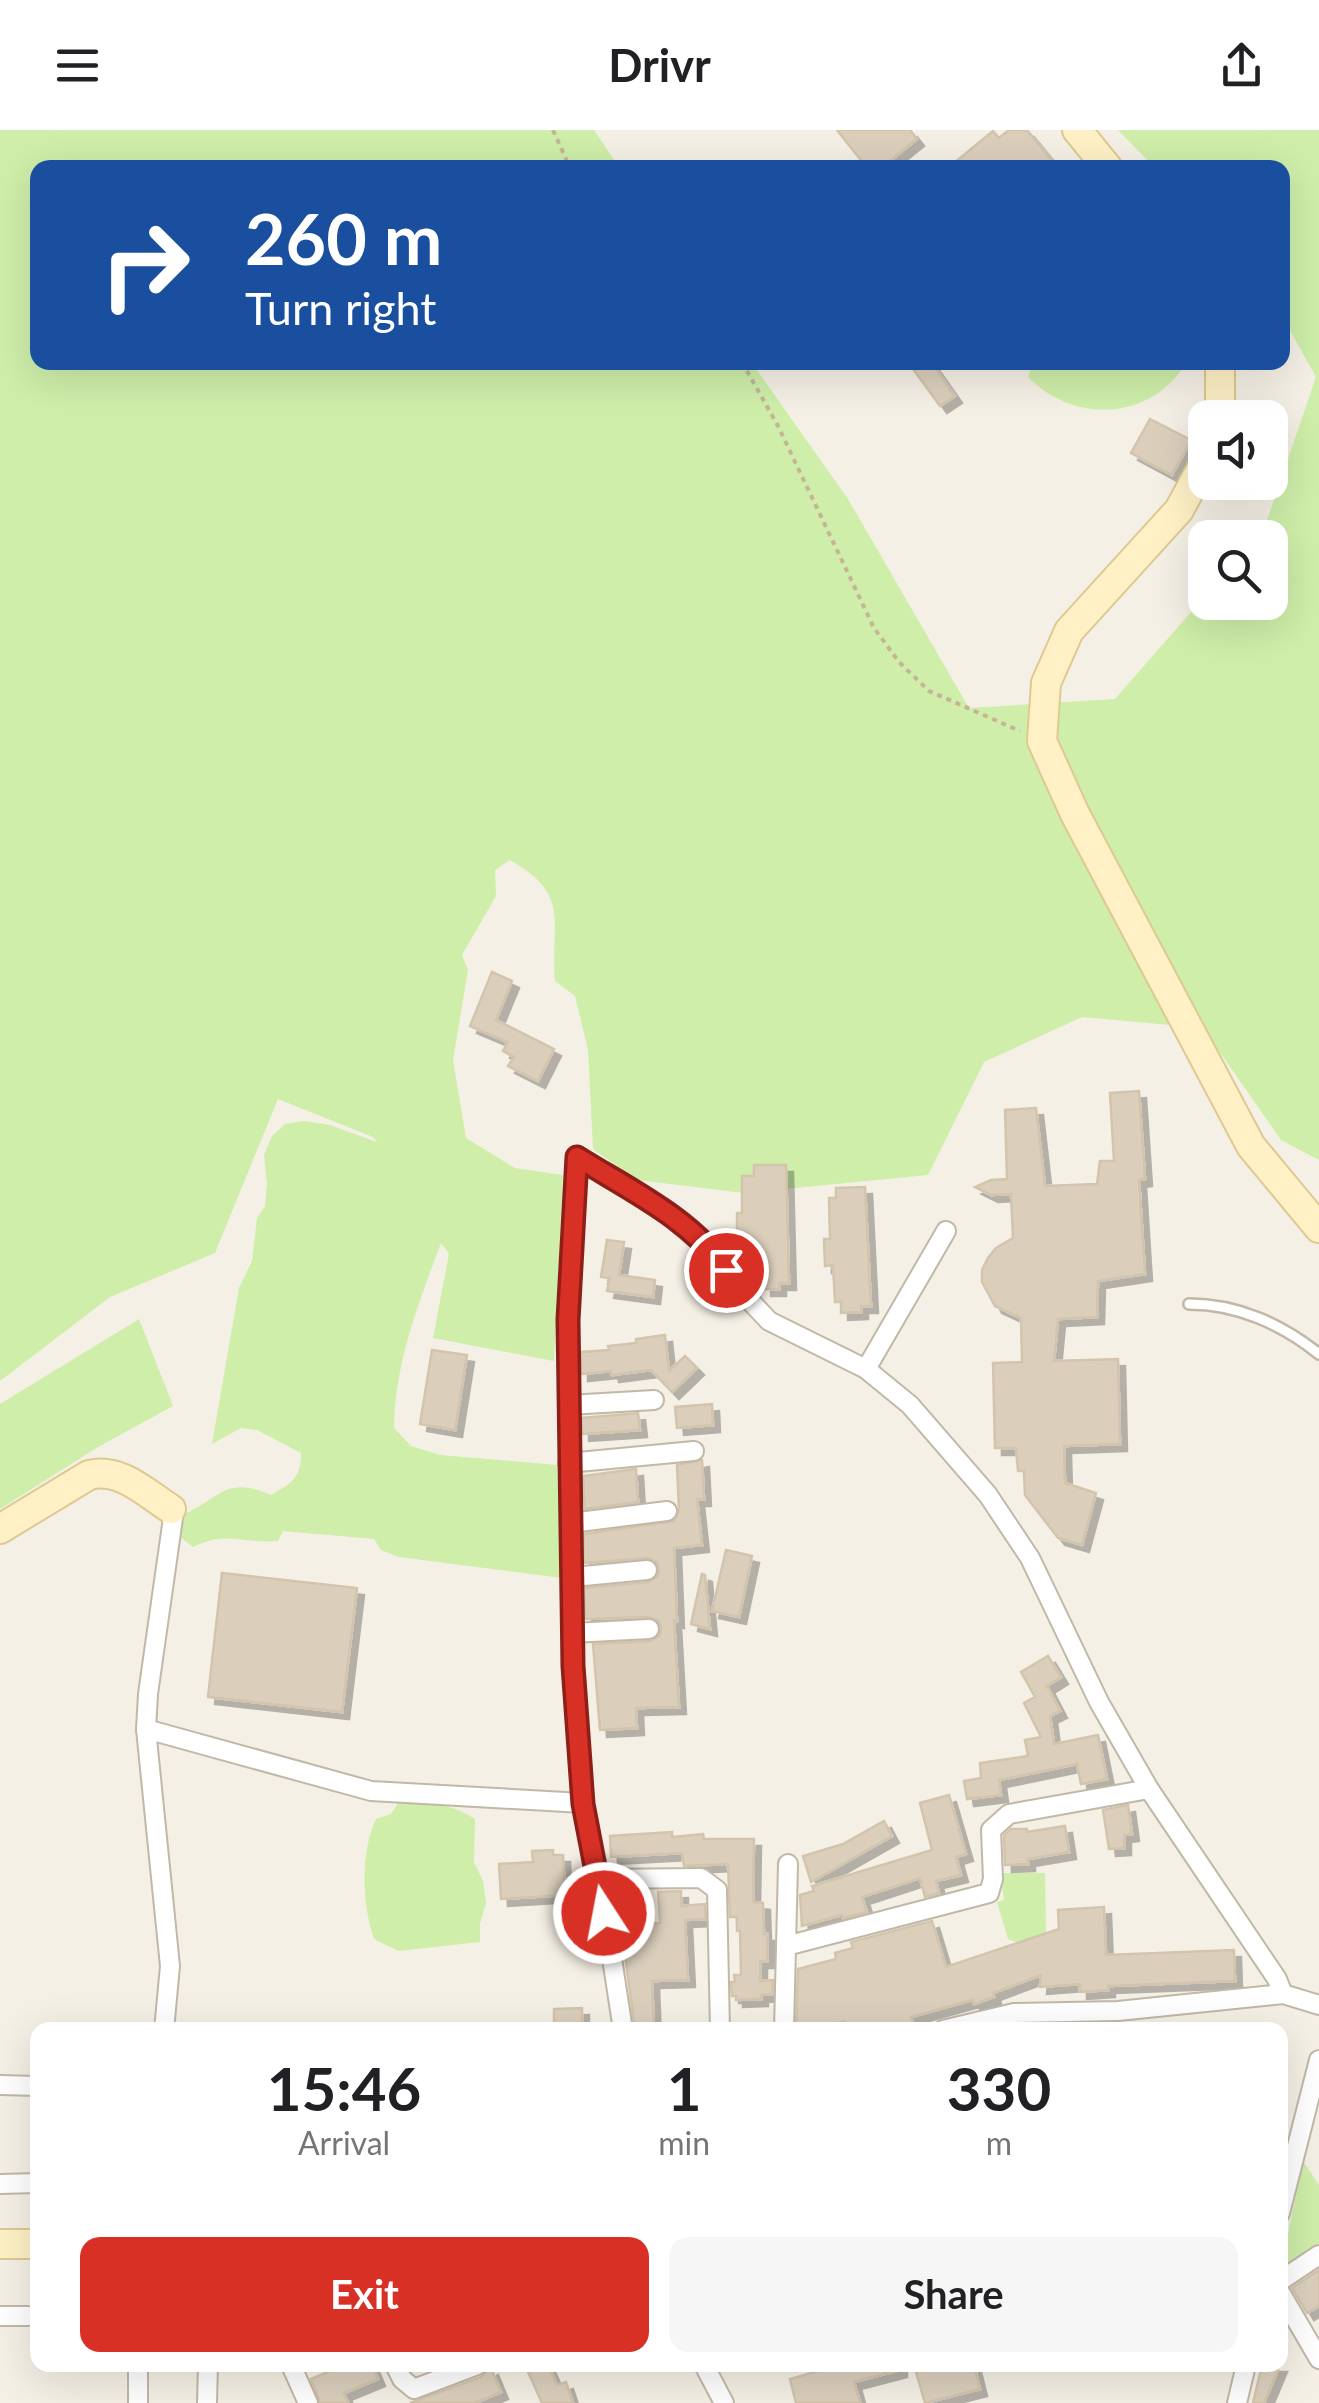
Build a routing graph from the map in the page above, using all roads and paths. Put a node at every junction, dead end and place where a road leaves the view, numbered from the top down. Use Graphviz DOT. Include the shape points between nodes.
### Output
graph roads {
  1 [pos="553,130"];
  2 [pos="1076,130"];
  3 [pos="566,160"];
  4 [pos="1101,160"];
  5 [pos="746,370"];
  6 [pos="1220,370"];
  7 [pos="1220,400"];
  8 [pos="1188,493"];
  9 [pos="1042,741"];
  10 [pos="1319,1228"];
  11 [pos="946,1231"];
  12 [pos="1189,1304"];
  13 [pos="1319,1354"];
  14 [pos="866,1369"];
  15 [pos="654,1400"];
  16 [pos="568,1405"];
  17 [pos="694,1450"];
  18 [pos="568,1464"];
  19 [pos="171,1509"];
  20 [pos="667,1510"];
  21 [pos="571,1522"];
  22 [pos="0,1529"];
  23 [pos="647,1570"];
  24 [pos="573,1577"];
  25 [pos="648,1629"];
  26 [pos="572,1632"];
  27 [pos="146,1729"];
  28 [pos="1149,1789"];
  29 [pos="583,1804"];
  30 [pos="788,1864"];
  31 [pos="598,1880"];
  32 [pos="786,1946"];
  33 [pos="1282,1994"];
  34 [pos="1319,2005"];
  35 [pos="165,2022"];
  36 [pos="622,2022"];
  37 [pos="720,2022"];
  38 [pos="784,2022"];
  39 [pos="976,2022"];
  40 [pos="1319,2060"];
  41 [pos="0,2085"];
  42 [pos="30,2086"];
  43 [pos="1288,2182"];
  44 [pos="30,2183"];
  45 [pos="0,2184"];
  46 [pos="0,2244"];
  47 [pos="30,2244"];
  48 [pos="1319,2255"];
  49 [pos="1288,2276"];
  50 [pos="1288,2306"];
  51 [pos="0,2316"];
  52 [pos="30,2316"];
  53 [pos="1319,2358"];
  54 [pos="138,2372"];
  55 [pos="208,2372"];
  56 [pos="294,2372"];
  57 [pos="399,2372"];
  58 [pos="459,2372"];
  59 [pos="708,2372"];
  60 [pos="1244,2372"];
  61 [pos="138,2403"];
  62 [pos="207,2403"];
  63 [pos="308,2403"];
  64 [pos="724,2403"];
  65 [pos="1237,2403"];
  1 -- 3 [label="path"];
  2 -- 4 [label="street"];
  5 -- 9 [label="path" via="874,628 899,662 929,690"];
  6 -- 7 [label="street"];
  8 -- 9 [label="street" via="1069,631 1046,683"];
  9 -- 10 [label="street" via="1252,1146"];
  11 -- 14 [label="street"];
  12 -- 13 [label="lane" via="1258,1317"];
  14 -- 16 [label="street" via="770,1321 715,1254 661,1209 577,1157"];
  14 -- 28 [label="street" via="910,1406 988,1496 1030,1558"];
  15 -- 16 [label="street"];
  16 -- 18 [label="street"];
  17 -- 18 [label="street"];
  18 -- 21 [label="street"];
  19 -- 22 [label="street" via="104,1471"];
  19 -- 27 [label="street"];
  20 -- 21 [label="street"];
  21 -- 24 [label="street"];
  23 -- 24 [label="street"];
  24 -- 26 [label="street"];
  25 -- 26 [label="street"];
  26 -- 29 [label="street"];
  27 -- 29 [label="street" via="372,1790"];
  27 -- 35 [label="street" via="170,1966"];
  28 -- 32 [label="street" via="1009,1814 992,1830 989,1893"];
  28 -- 33 [label="street"];
  29 -- 31 [label="street"];
  30 -- 32 [label="street"];
  31 -- 36 [label="street"];
  31 -- 37 [label="street" via="701,1878 716,1890"];
  32 -- 38 [label="street"];
  33 -- 34 [label="street"];
  33 -- 39 [label="street" via="1118,2011 1014,2013"];
  40 -- 43 [label="street"];
  41 -- 42 [label="street"];
  44 -- 45 [label="street"];
  46 -- 47 [label="street"];
  48 -- 49 [label="street"];
  50 -- 53 [label="street"];
  51 -- 52 [label="street"];
  54 -- 61 [label="street"];
  55 -- 62 [label="street"];
  56 -- 63 [label="street"];
  57 -- 58 [label="street" via="414,2388"];
  59 -- 64 [label="street"];
  60 -- 65 [label="street"];
}
